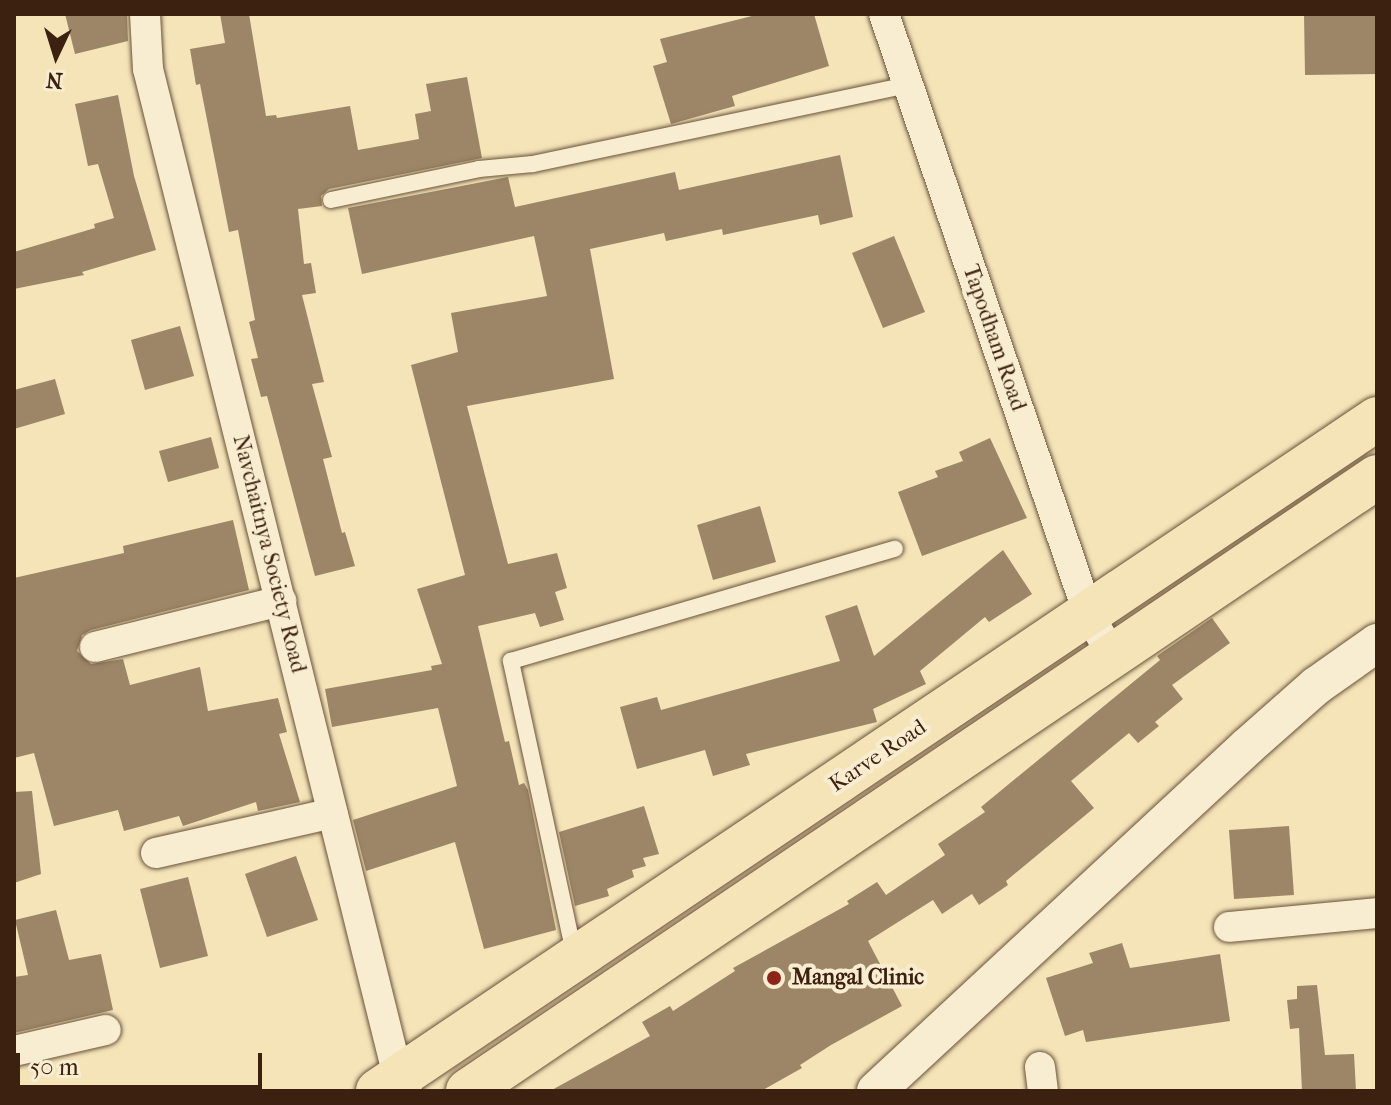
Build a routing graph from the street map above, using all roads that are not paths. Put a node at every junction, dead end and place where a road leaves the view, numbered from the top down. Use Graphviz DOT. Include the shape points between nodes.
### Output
graph roads {
  1 [pos="145,14"];
  2 [pos="884,14"];
  3 [pos="909,85"];
  4 [pos="331,200"];
  5 [pos="1377,419"];
  6 [pos="1377,477"];
  7 [pos="895,549"];
  8 [pos="281,601"];
  9 [pos="1088,613"];
  10 [pos="1377,643"];
  11 [pos="95,647"];
  12 [pos="1113,657"];
  13 [pos="333,813"];
  14 [pos="156,853"];
  15 [pos="1377,913"];
  16 [pos="1229,927"];
  17 [pos="576,960"];
  18 [pos="106,1030"];
  19 [pos="14,1051"];
  20 [pos="394,1086"];
  21 [pos="468,1091"];
  22 [pos="876,1091"];
  1 -- 8 [label="street, Navchaitnya Society Road" via="148,69"];
  2 -- 3 [label="street, Tapodham Road"];
  3 -- 4 [label="lane" via="533,164 479,169"];
  3 -- 9 [label="street, Tapodham Road"];
  5 -- 9 [label="main road, Karve Road"];
  6 -- 12 [label="main road"];
  7 -- 17 [label="lane" via="511,661"];
  8 -- 11 [label="street"];
  8 -- 13 [label="street, Navchaitnya Society Road"];
  9 -- 12 [label="street, Tapodham Road"];
  9 -- 17 [label="main road, Karve Road"];
  10 -- 22 [label="street" via="1316,686 1248,746"];
  12 -- 21 [label="main road"];
  13 -- 14 [label="street"];
  13 -- 20 [label="street, Navchaitnya Society Road"];
  15 -- 16 [label="street"];
  17 -- 20 [label="main road, Karve Road"];
  18 -- 19 [label="street"];
}
